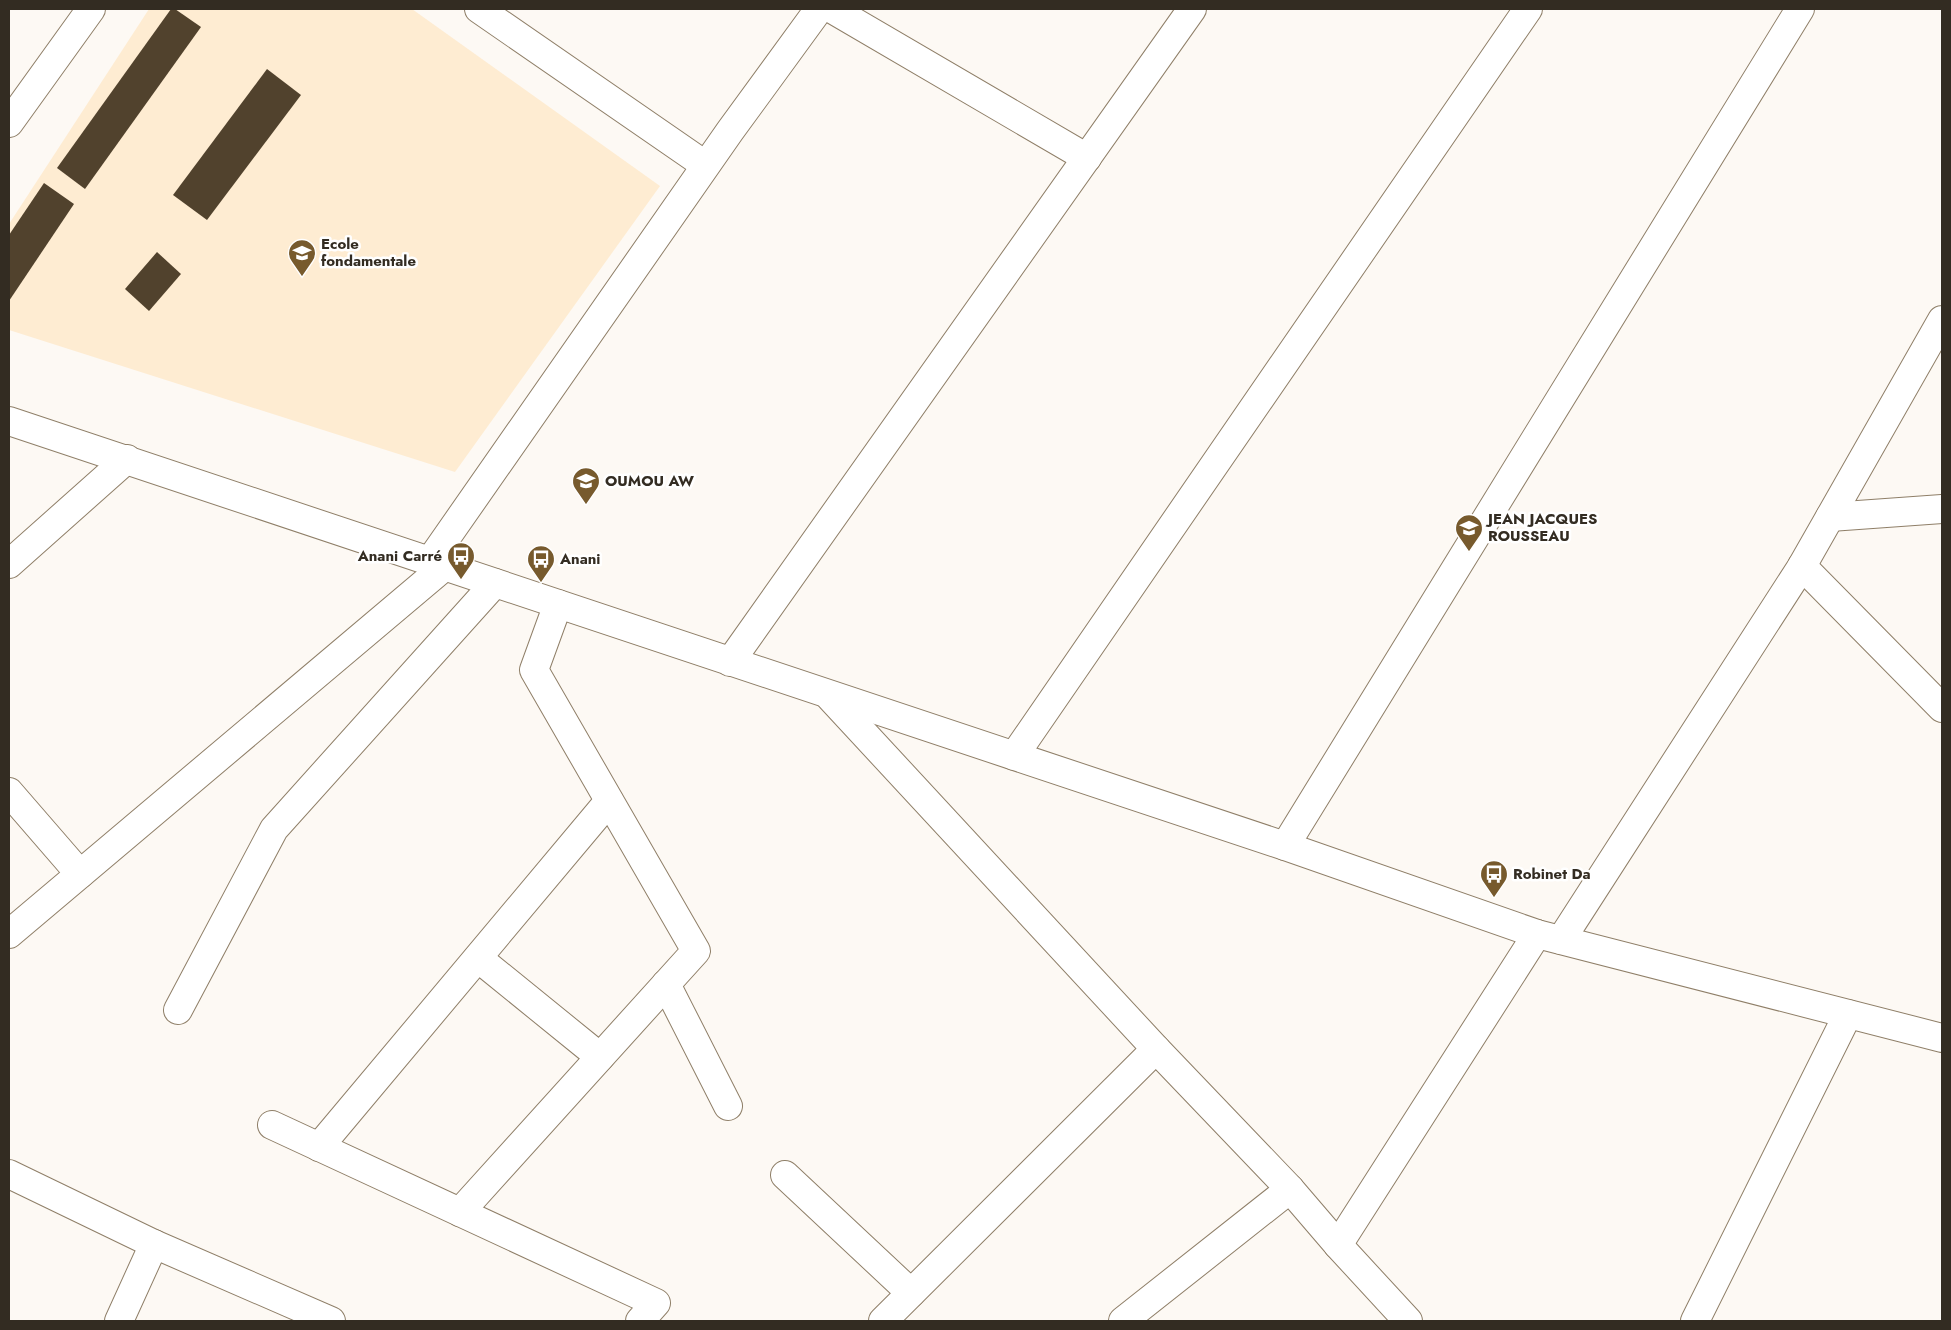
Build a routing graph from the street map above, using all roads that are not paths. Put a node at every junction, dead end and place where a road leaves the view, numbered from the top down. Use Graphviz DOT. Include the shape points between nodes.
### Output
graph roads {
  1 [pos="90,9"];
  2 [pos="479,9"];
  3 [pos="819,9"];
  4 [pos="832,9"];
  5 [pos="1192,9"];
  6 [pos="1528,9"];
  7 [pos="1800,9"];
  8 [pos="9,123"];
  9 [pos="1087,158"];
  10 [pos="705,165"];
  11 [pos="1942,320"];
  12 [pos="9,421"];
  13 [pos="127,459"];
  14 [pos="1942,509"];
  15 [pos="1830,517"];
  16 [pos="9,564"];
  17 [pos="438,564"];
  18 [pos="1802,566"];
  19 [pos="495,583"];
  20 [pos="558,604"];
  21 [pos="730,662"];
  22 [pos="827,694"];
  23 [pos="1942,708"];
  24 [pos="1014,756"];
  25 [pos="9,792"];
  26 [pos="609,801"];
  27 [pos="1285,846"];
  28 [pos="80,874"];
  29 [pos="18,927"];
  30 [pos="1549,937"];
  31 [pos="9,955"];
  32 [pos="478,958"];
  33 [pos="666,984"];
  34 [pos="178,1010"];
  35 [pos="1848,1014"];
  36 [pos="1942,1038"];
  37 [pos="1156,1049"];
  38 [pos="600,1057"];
  39 [pos="728,1106"];
  40 [pos="272,1125"];
  41 [pos="319,1147"];
  42 [pos="9,1174"];
  43 [pos="786,1175"];
  44 [pos="1290,1189"];
  45 [pos="460,1212"];
  46 [pos="154,1244"];
  47 [pos="1338,1245"];
  48 [pos="911,1293"];
  49 [pos="886,1320"];
  50 [pos="119,1321"];
  51 [pos="331,1321"];
  52 [pos="640,1321"];
  53 [pos="1123,1321"];
  54 [pos="1408,1321"];
  55 [pos="1695,1321"];
  1 -- 8 [label="street"];
  2 -- 10 [label="street"];
  3 -- 10 [label="street"];
  4 -- 9 [label="street"];
  5 -- 9 [label="street"];
  6 -- 24 [label="street"];
  7 -- 27 [label="street"];
  9 -- 21 [label="street"];
  10 -- 17 [label="street"];
  11 -- 15 [label="street"];
  12 -- 13 [label="street"];
  13 -- 16 [label="street"];
  13 -- 17 [label="street"];
  14 -- 15 [label="street"];
  15 -- 18 [label="street"];
  17 -- 19 [label="street"];
  17 -- 28 [label="street"];
  18 -- 23 [label="street"];
  18 -- 30 [label="street"];
  19 -- 20 [label="street"];
  19 -- 34 [label="street" via="274,829"];
  20 -- 21 [label="street"];
  20 -- 26 [label="street" via="534,670"];
  21 -- 22 [label="street"];
  22 -- 24 [label="street"];
  22 -- 37 [label="street"];
  24 -- 27 [label="street"];
  25 -- 28 [label="street"];
  26 -- 32 [label="street"];
  26 -- 33 [label="street" via="696,951"];
  27 -- 30 [label="street"];
  28 -- 29 [label="street"];
  29 -- 31 [label="street"];
  30 -- 35 [label="street"];
  30 -- 47 [label="street"];
  32 -- 38 [label="street"];
  32 -- 41 [label="street"];
  33 -- 38 [label="street"];
  33 -- 39 [label="street"];
  35 -- 36 [label="street"];
  35 -- 55 [label="street"];
  37 -- 44 [label="street"];
  37 -- 48 [label="street"];
  38 -- 45 [label="street"];
  40 -- 41 [label="street"];
  41 -- 45 [label="street"];
  42 -- 46 [label="street"];
  43 -- 48 [label="street"];
  44 -- 47 [label="street"];
  44 -- 53 [label="street"];
  45 -- 52 [label="street" via="656,1303"];
  46 -- 50 [label="street"];
  46 -- 51 [label="street"];
  47 -- 54 [label="street"];
  48 -- 49 [label="street"];
}
